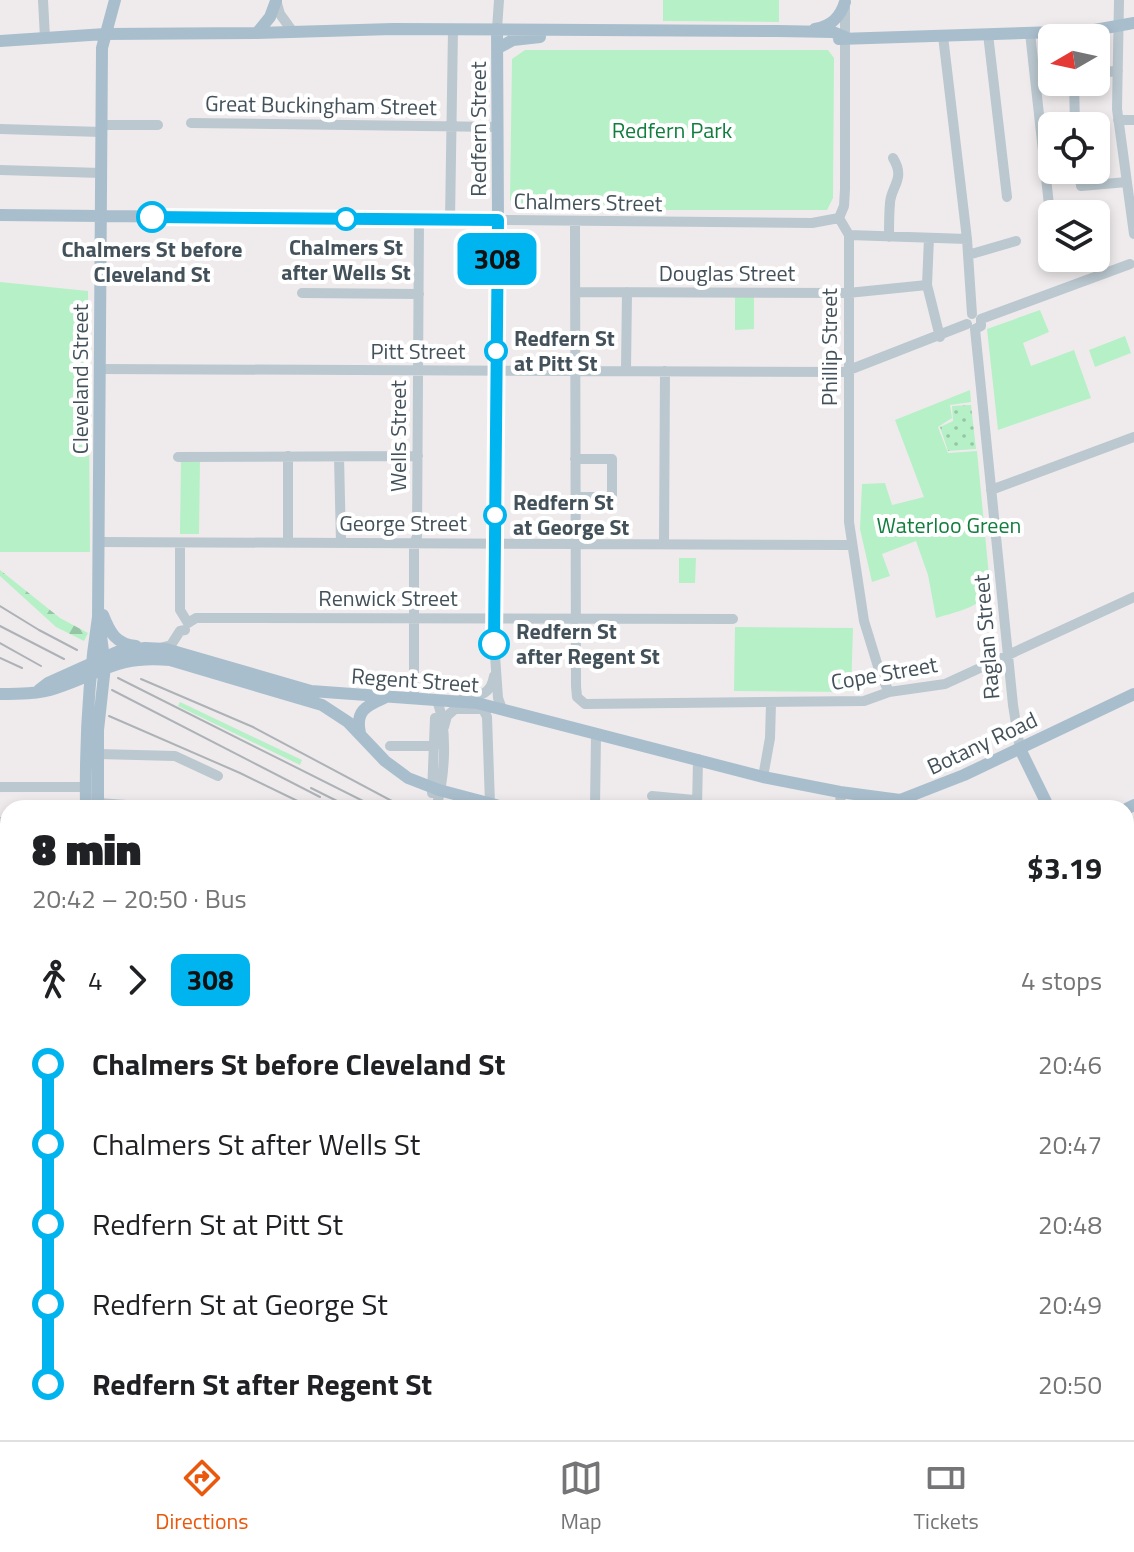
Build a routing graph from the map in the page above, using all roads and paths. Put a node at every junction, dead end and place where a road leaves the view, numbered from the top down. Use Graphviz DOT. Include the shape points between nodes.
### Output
graph roads {
  1 [pos="43,0"];
  2 [pos="115,0"];
  3 [pos="276,0"];
  4 [pos="499,0"];
  5 [pos="1119,0"];
  6 [pos="845,1"];
  7 [pos="1134,23"];
  8 [pos="1119,27"];
  9 [pos="453,29"];
  10 [pos="497,29"];
  11 [pos="293,32"];
  12 [pos="804,32"];
  13 [pos="257,33"];
  14 [pos="1030,33"];
  15 [pos="105,34"];
  16 [pos="988,34"];
  17 [pos="943,36"];
  18 [pos="845,37"];
  19 [pos="45,38"];
  20 [pos="0,41"];
  21 [pos="498,48"];
  22 [pos="1110,71"];
  23 [pos="1118,71"];
  24 [pos="1118,120"];
  25 [pos="1134,120"];
  26 [pos="191,123"];
  27 [pos="158,125"];
  28 [pos="452,127"];
  29 [pos="498,127"];
  30 [pos="102,128"];
  31 [pos="0,129"];
  32 [pos="893,158"];
  33 [pos="0,170"];
  34 [pos="102,173"];
  35 [pos="1127,182"];
  36 [pos="1110,183"];
  37 [pos="1081,184"];
  38 [pos="1104,184"];
  39 [pos="1007,197"];
  40 [pos="1048,200"];
  41 [pos="0,215"];
  42 [pos="102,217"];
  43 [pos="839,218"];
  44 [pos="419,220"];
  45 [pos="450,220"];
  46 [pos="498,220"];
  47 [pos="575,223"];
  48 [pos="1134,234"];
  49 [pos="849,235"];
  50 [pos="889,237"];
  51 [pos="929,238"];
  52 [pos="967,239"];
  53 [pos="1016,241"];
  54 [pos="968,255"];
  55 [pos="1133,262"];
  56 [pos="927,285"];
  57 [pos="576,292"];
  58 [pos="627,292"];
  59 [pos="302,293"];
  60 [pos="848,293"];
  61 [pos="419,294"];
  62 [pos="974,322"];
  63 [pos="940,337"];
  64 [pos="100,369"];
  65 [pos="626,369"];
  66 [pos="418,371"];
  67 [pos="496,371"];
  68 [pos="575,371"];
  69 [pos="665,371"];
  70 [pos="849,371"];
  71 [pos="1134,437"];
  72 [pos="288,456"];
  73 [pos="418,456"];
  74 [pos="178,457"];
  75 [pos="339,457"];
  76 [pos="575,459"];
  77 [pos="991,490"];
  78 [pos="577,497"];
  79 [pos="99,542"];
  80 [pos="180,543"];
  81 [pos="288,543"];
  82 [pos="341,543"];
  83 [pos="495,543"];
  84 [pos="414,544"];
  85 [pos="577,544"];
  86 [pos="664,544"];
  87 [pos="851,545"];
  88 [pos="1134,597"];
  89 [pos="98,600"];
  90 [pos="98,617"];
  91 [pos="414,619"];
  92 [pos="494,619"];
  93 [pos="576,619"];
  94 [pos="733,619"];
  95 [pos="187,627"];
  96 [pos="152,651"];
  97 [pos="185,653"];
  98 [pos="1009,655"];
  99 [pos="105,662"];
  100 [pos="90,668"];
  101 [pos="495,669"];
  102 [pos="58,687"];
  103 [pos="39,690"];
  104 [pos="889,692"];
  105 [pos="0,694"];
  106 [pos="1134,694"];
  107 [pos="101,696"];
  108 [pos="386,697"];
  109 [pos="414,699"];
  110 [pos="437,700"];
  111 [pos="456,700"];
  112 [pos="771,703"];
  113 [pos="493,709"];
  114 [pos="86,712"];
  115 [pos="360,733"];
  116 [pos="443,733"];
  117 [pos="596,734"];
  118 [pos="390,746"];
  119 [pos="435,746"];
  120 [pos="1020,749"];
  121 [pos="98,754"];
  122 [pos="698,759"];
  123 [pos="218,776"];
  124 [pos="763,777"];
  125 [pos="0,787"];
  126 [pos="86,787"];
  127 [pos="436,789"];
  128 [pos="840,792"];
  129 [pos="652,796"];
  130 [pos="91,800"];
  131 [pos="94,800"];
  132 [pos="435,800"];
  133 [pos="476,800"];
  134 [pos="490,800"];
  135 [pos="595,800"];
  136 [pos="671,800"];
  137 [pos="699,800"];
  138 [pos="840,800"];
  139 [pos="881,800"];
  140 [pos="908,800"];
  141 [pos="1045,800"];
  1 -- 19 [label="street"];
  2 -- 15 [label="main road, Cleveland Street"];
  3 -- 11 [label="street"];
  3 -- 13 [label="main road"];
  4 -- 10 [label="street, Redfern Street"];
  5 -- 8 [label="street"];
  6 -- 12 [label="main road" via="831,24"];
  6 -- 18 [label="street"];
  7 -- 8 [label="main road"];
  8 -- 14 [label="main road"];
  8 -- 23 [label="street"];
  9 -- 10 [label="main road"];
  9 -- 11 [label="main road"];
  9 -- 28 [label="street"];
  10 -- 12 [label="main road"];
  10 -- 21 [label="main road, Redfern Street"];
  11 -- 13 [label="main road"];
  12 -- 18 [label="main road"];
  13 -- 15 [label="main road"];
  14 -- 16 [label="main road"];
  14 -- 40 [label="street"];
  15 -- 19 [label="main road"];
  15 -- 30 [label="main road, Cleveland Street"];
  16 -- 17 [label="main road"];
  16 -- 39 [label="street"];
  17 -- 18 [label="main road"];
  17 -- 52 [label="street, Raglan Street"];
  18 -- 21 [label="main road" via="533,37"];
  18 -- 43 [label="street" via="845,189"];
  19 -- 20 [label="main road"];
  21 -- 29 [label="main road, Redfern Street"];
  22 -- 23 [label="street"];
  23 -- 24 [label="street"];
  24 -- 25 [label="street"];
  24 -- 35 [label="street"];
  26 -- 28 [label="street, Great Buckingham Street"];
  27 -- 30 [label="street"];
  28 -- 29 [label="street, Great Buckingham Street"];
  28 -- 45 [label="street"];
  29 -- 46 [label="main road, Redfern Street"];
  30 -- 31 [label="street"];
  30 -- 34 [label="main road, Cleveland Street"];
  32 -- 50 [label="street" via="898,179 890,197"];
  33 -- 34 [label="street"];
  34 -- 42 [label="main road, Cleveland Street"];
  35 -- 36 [label="street"];
  35 -- 48 [label="street"];
  37 -- 38 [label="street"];
  41 -- 42 [label="main road, Chalmers Street"];
  42 -- 44 [label="main road, Chalmers Street"];
  42 -- 64 [label="main road, Cleveland Street"];
  43 -- 47 [label="street, Chalmers Street" via="812,223"];
  43 -- 49 [label="street"];
  44 -- 45 [label="main road, Chalmers Street"];
  44 -- 61 [label="street, Wells Street"];
  45 -- 46 [label="main road, Chalmers Street"];
  46 -- 47 [label="street, Chalmers Street"];
  46 -- 67 [label="street, Redfern Street"];
  47 -- 57 [label="street"];
  49 -- 50 [label="street"];
  49 -- 60 [label="street, Phillip Street"];
  50 -- 51 [label="street"];
  51 -- 52 [label="street"];
  51 -- 56 [label="street"];
  52 -- 54 [label="street, Raglan Street"];
  53 -- 54 [label="street"];
  54 -- 62 [label="street, Raglan Street"];
  55 -- 62 [label="street, Pitt Street"];
  56 -- 60 [label="street, Douglas Street"];
  56 -- 63 [label="street"];
  57 -- 58 [label="street, Douglas Street"];
  57 -- 68 [label="street"];
  58 -- 60 [label="street, Douglas Street"];
  58 -- 65 [label="street"];
  59 -- 61 [label="street"];
  60 -- 70 [label="street, Phillip Street"];
  61 -- 66 [label="street, Wells Street"];
  62 -- 63 [label="street, Pitt Street"];
  62 -- 77 [label="street, Raglan Street"];
  63 -- 70 [label="street, Pitt Street"];
  64 -- 66 [label="street, Pitt Street"];
  64 -- 79 [label="main road, Cleveland Street"];
  65 -- 68 [label="street, Pitt Street"];
  65 -- 69 [label="street, Pitt Street"];
  66 -- 67 [label="street, Pitt Street"];
  66 -- 73 [label="street, Wells Street"];
  67 -- 68 [label="street, Pitt Street"];
  67 -- 83 [label="street, Redfern Street"];
  68 -- 76 [label="street"];
  69 -- 70 [label="street, Pitt Street"];
  69 -- 86 [label="street"];
  70 -- 87 [label="street, Phillip Street"];
  71 -- 77 [label="street"];
  72 -- 74 [label="street"];
  72 -- 75 [label="street"];
  72 -- 81 [label="street"];
  73 -- 75 [label="street"];
  73 -- 84 [label="street, Wells Street"];
  75 -- 82 [label="street"];
  76 -- 78 [label="street"];
  76 -- 78 [label="street" via="612,459 612,497"];
  77 -- 98 [label="street, Raglan Street"];
  78 -- 85 [label="street"];
  79 -- 80 [label="street, George Street"];
  79 -- 89 [label="main road, Cleveland Street"];
  80 -- 81 [label="street, George Street"];
  80 -- 95 [label="street" via="180,610"];
  81 -- 82 [label="street, George Street"];
  82 -- 84 [label="street, George Street"];
  83 -- 84 [label="street, George Street"];
  83 -- 85 [label="street, George Street"];
  83 -- 92 [label="street, Redfern Street"];
  84 -- 91 [label="street, Wells Street"];
  85 -- 86 [label="street, George Street"];
  85 -- 93 [label="street"];
  86 -- 87 [label="street, George Street"];
  87 -- 104 [label="street, Phillip Street" via="864,621"];
  88 -- 98 [label="street, Cope Street"];
  89 -- 90 [label="main road, Cleveland Street"];
  89 -- 96 [label="main road" via="116,640"];
  90 -- 99 [label="main road, Cleveland Street"];
  90 -- 100 [label="main road, Cleveland Street"];
  91 -- 92 [label="street, Renwick Street"];
  91 -- 95 [label="street, Renwick Street" via="196,618"];
  91 -- 109 [label="street, Wells Street"];
  92 -- 93 [label="street, Renwick Street"];
  92 -- 101 [label="street, Redfern Street"];
  93 -- 94 [label="street, Renwick Street"];
  93 -- 112 [label="street, Cope Street" via="577,697 585,704"];
  95 -- 96 [label="street" via="171,645"];
  95 -- 97 [label="street"];
  96 -- 97 [label="main road, Regent Street"];
  96 -- 99 [label="main road, Regent Street" via="123,651"];
  96 -- 107 [label="main road" via="115,673"];
  96 -- 115 [label="main road, Regent Street" via="312,701"];
  97 -- 108 [label="main road, Regent Street" via="311,691"];
  98 -- 104 [label="street, Cope Street" via="945,684"];
  98 -- 120 [label="street, Raglan Street"];
  99 -- 100 [label="main road, Regent Street"];
  99 -- 107 [label="main road, Cleveland Street"];
  100 -- 102 [label="main road, Regent Street"];
  100 -- 103 [label="main road, Regent Street"];
  100 -- 114 [label="main road, Cleveland Street"];
  101 -- 111 [label="street" via="486,693"];
  101 -- 113 [label="street, Redfern Street"];
  102 -- 103 [label="main road, Regent Street"];
  102 -- 114 [label="main road" via="79,693"];
  103 -- 105 [label="main road, Regent Street"];
  104 -- 112 [label="street, Cope Street" via="854,702"];
  106 -- 120 [label="main road, Botany Road"];
  107 -- 121 [label="main road, Cleveland Street"];
  108 -- 109 [label="main road, Regent Street"];
  108 -- 115 [label="main road" via="360,713"];
  109 -- 110 [label="main road, Regent Street"];
  110 -- 111 [label="main road, Regent Street"];
  110 -- 116 [label="street"];
  110 -- 119 [label="street"];
  111 -- 113 [label="main road, Regent Street"];
  112 -- 124 [label="street"];
  113 -- 116 [label="street" via="453,710"];
  113 -- 117 [label="main road, Regent Street"];
  113 -- 134 [label="street, Redfern Street" via="487,717"];
  114 -- 126 [label="main road, Cleveland Street"];
  115 -- 127 [label="main road, Regent Street" via="392,767"];
  116 -- 127 [label="street"];
  117 -- 122 [label="main road, Regent Street"];
  117 -- 135 [label="street"];
  118 -- 119 [label="street"];
  119 -- 127 [label="street"];
  120 -- 140 [label="main road, Botany Road"];
  120 -- 141 [label="main road"];
  121 -- 123 [label="street" via="175,756"];
  121 -- 131 [label="main road, Cleveland Street"];
  122 -- 124 [label="main road, Regent Street"];
  122 -- 137 [label="street"];
  124 -- 128 [label="main road, Regent Street"];
  125 -- 126 [label="street"];
  126 -- 130 [label="main road, Cleveland Street"];
  127 -- 132 [label="street"];
  127 -- 133 [label="main road, Regent Street"];
  128 -- 138 [label="street"];
  128 -- 139 [label="main road, Botany Road"];
  129 -- 136 [label="street"];
}
